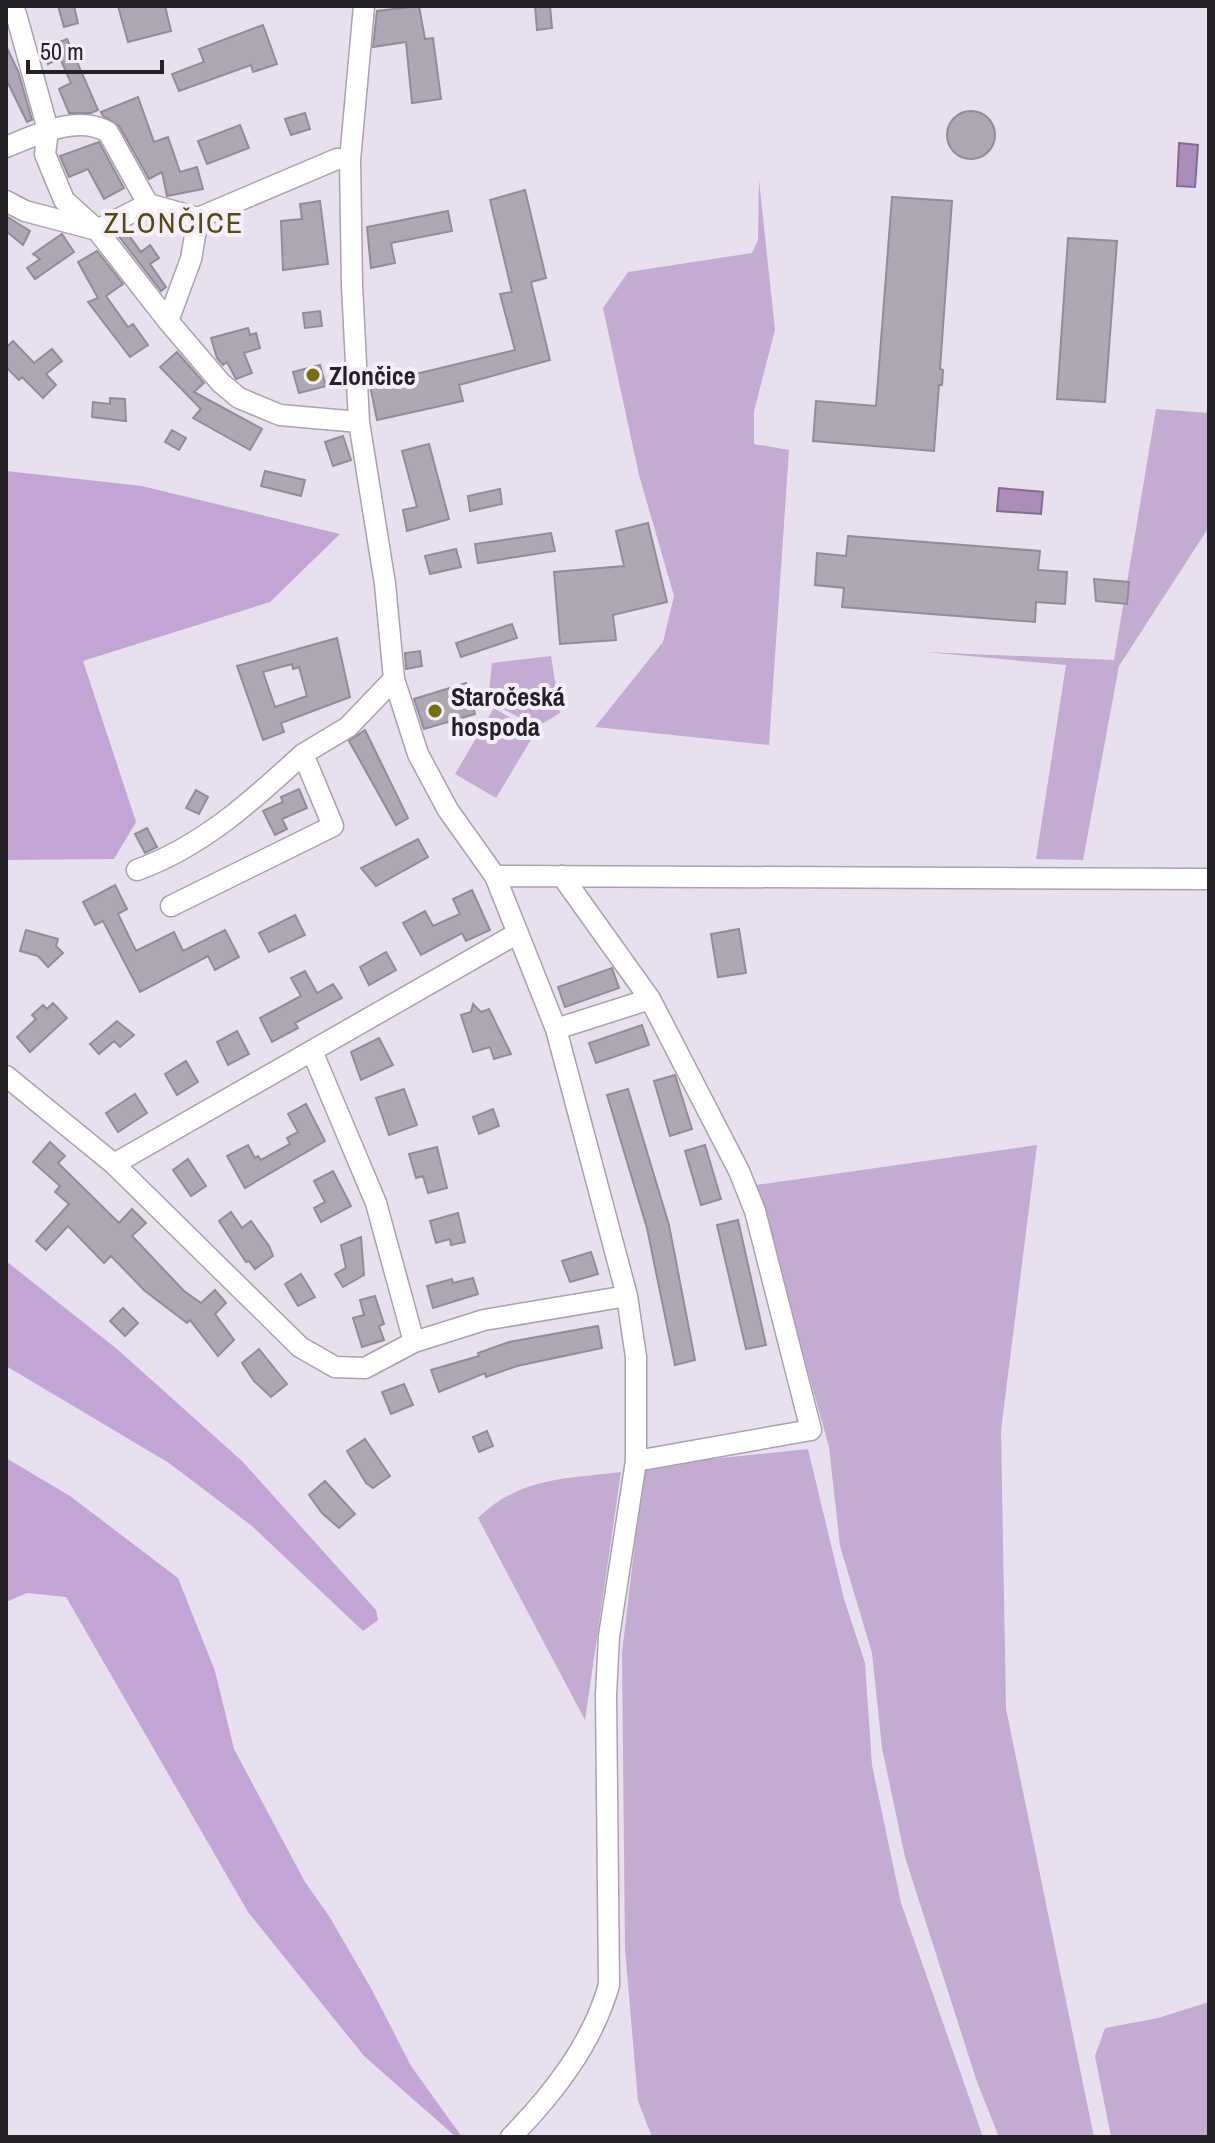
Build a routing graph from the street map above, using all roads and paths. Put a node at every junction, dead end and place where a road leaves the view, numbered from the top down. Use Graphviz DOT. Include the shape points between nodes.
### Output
graph roads {
  1 [pos="364,6"];
  2 [pos="16,14"];
  3 [pos="48,130"];
  4 [pos="6,147"];
  5 [pos="350,160"];
  6 [pos="6,201"];
  7 [pos="148,204"];
  8 [pos="198,218"];
  9 [pos="97,230"];
  10 [pos="168,321"];
  11 [pos="359,422"];
  12 [pos="394,679"];
  13 [pos="303,754"];
  14 [pos="137,870"];
  15 [pos="495,876"];
  16 [pos="562,876"];
  17 [pos="1209,879"];
  18 [pos="171,906"];
  19 [pos="518,933"];
  20 [pos="650,999"];
  21 [pos="556,1029"];
  22 [pos="312,1051"];
  23 [pos="6,1076"];
  24 [pos="114,1164"];
  25 [pos="627,1296"];
  26 [pos="414,1342"];
  27 [pos="636,1461"];
  28 [pos="511,2137"];
  1 -- 5 [label="street"];
  2 -- 3 [label="street"];
  3 -- 4 [label="street"];
  3 -- 7 [label="street" via="82,125 108,132"];
  3 -- 9 [label="street" via="45,154 64,200"];
  5 -- 8 [label="street" via="337,159"];
  5 -- 11 [label="street"];
  6 -- 9 [label="street"];
  7 -- 8 [label="street"];
  7 -- 9 [label="street"];
  8 -- 10 [label="street" via="191,259"];
  9 -- 10 [label="street"];
  10 -- 11 [label="street" via="239,398 280,415"];
  11 -- 12 [label="street"];
  12 -- 13 [label="street" via="348,727"];
  12 -- 15 [label="street" via="418,754 448,810"];
  13 -- 14 [label="street" via="208,836"];
  13 -- 18 [label="street" via="333,826"];
  15 -- 16 [label="street"];
  15 -- 19 [label="street"];
  16 -- 17 [label="street"];
  16 -- 20 [label="street"];
  19 -- 21 [label="street"];
  19 -- 22 [label="street"];
  20 -- 21 [label="street"];
  20 -- 27 [label="street" via="755,1211 811,1430"];
  21 -- 25 [label="street"];
  22 -- 24 [label="street"];
  22 -- 26 [label="street" via="376,1203"];
  23 -- 24 [label="street"];
  24 -- 26 [label="street" via="300,1347 335,1367 365,1368"];
  25 -- 26 [label="street" via="484,1320"];
  25 -- 27 [label="street" via="636,1357"];
  27 -- 28 [label="street" via="609,1636 609,1985 601,2016 580,2055"];
}
